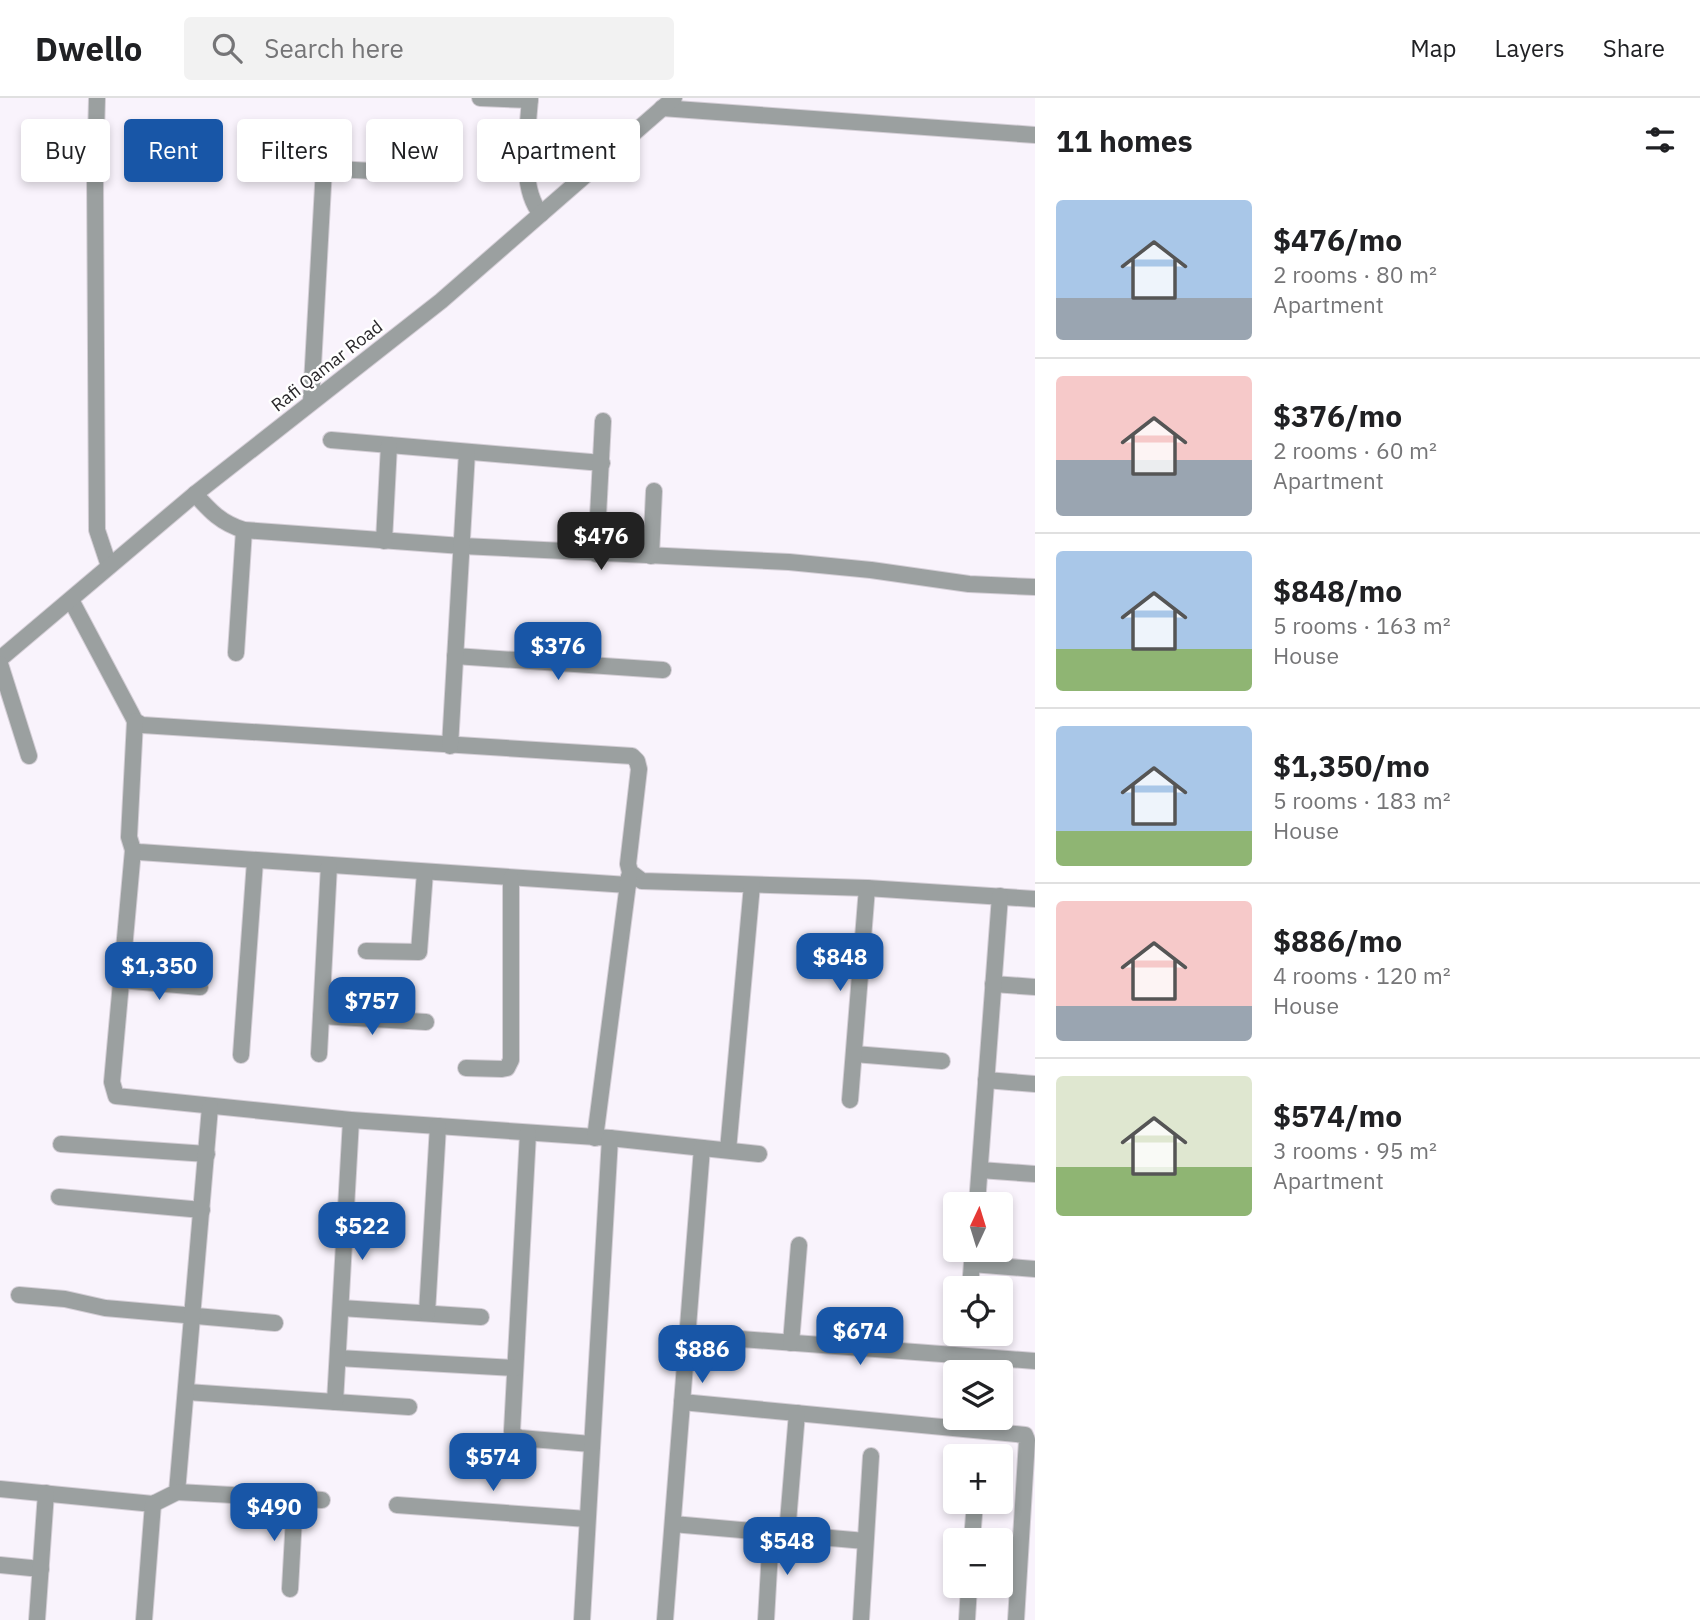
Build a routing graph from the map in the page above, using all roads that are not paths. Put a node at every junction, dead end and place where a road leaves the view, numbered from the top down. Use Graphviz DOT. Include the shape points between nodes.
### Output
graph roads {
  1 [pos="97,98"];
  2 [pos="480,98"];
  3 [pos="530,99"];
  4 [pos="668,103"];
  5 [pos="1035,135"];
  6 [pos="323,182"];
  7 [pos="541,214"];
  8 [pos="311,402"];
  9 [pos="603,421"];
  10 [pos="331,440"];
  11 [pos="389,445"];
  12 [pos="467,452"];
  13 [pos="601,463"];
  14 [pos="654,491"];
  15 [pos="195,494"];
  16 [pos="243,530"];
  17 [pos="384,541"];
  18 [pos="462,547"];
  19 [pos="596,554"];
  20 [pos="651,556"];
  21 [pos="109,566"];
  22 [pos="1035,587"];
  23 [pos="71,600"];
  24 [pos="236,653"];
  25 [pos="455,656"];
  26 [pos="0,659"];
  27 [pos="0,664"];
  28 [pos="663,670"];
  29 [pos="135,721"];
  30 [pos="450,746"];
  31 [pos="29,756"];
  32 [pos="133,849"];
  33 [pos="255,861"];
  34 [pos="329,865"];
  35 [pos="425,872"];
  36 [pos="511,878"];
  37 [pos="629,879"];
  38 [pos="752,885"];
  39 [pos="867,888"];
  40 [pos="1000,896"];
  41 [pos="1035,899"];
  42 [pos="366,951"];
  43 [pos="121,980"];
  44 [pos="993,984"];
  45 [pos="200,987"];
  46 [pos="1035,987"];
  47 [pos="321,1016"];
  48 [pos="426,1022"];
  49 [pos="319,1054"];
  50 [pos="854,1054"];
  51 [pos="241,1055"];
  52 [pos="942,1060"];
  53 [pos="466,1068"];
  54 [pos="986,1080"];
  55 [pos="1035,1084"];
  56 [pos="850,1100"];
  57 [pos="211,1107"];
  58 [pos="351,1120"];
  59 [pos="438,1126"];
  60 [pos="528,1133"];
  61 [pos="603,1138"];
  62 [pos="61,1144"];
  63 [pos="702,1148"];
  64 [pos="728,1150"];
  65 [pos="207,1154"];
  66 [pos="759,1154"];
  67 [pos="980,1170"];
  68 [pos="1035,1174"];
  69 [pos="978,1192"];
  70 [pos="59,1197"];
  71 [pos="202,1210"];
  72 [pos="799,1245"];
  73 [pos="999,1262"];
  74 [pos="1035,1269"];
  75 [pos="19,1295"];
  76 [pos="341,1308"];
  77 [pos="427,1313"];
  78 [pos="194,1317"];
  79 [pos="481,1317"];
  80 [pos="275,1323"];
  81 [pos="688,1335"];
  82 [pos="791,1343"];
  83 [pos="338,1358"];
  84 [pos="1035,1361"];
  85 [pos="515,1368"];
  86 [pos="187,1392"];
  87 [pos="335,1402"];
  88 [pos="682,1402"];
  89 [pos="409,1407"];
  90 [pos="797,1413"];
  91 [pos="591,1444"];
  92 [pos="871,1456"];
  93 [pos="0,1489"];
  94 [pos="177,1492"];
  95 [pos="46,1493"];
  96 [pos="295,1499"];
  97 [pos="322,1500"];
  98 [pos="153,1504"];
  99 [pos="397,1505"];
  100 [pos="587,1519"];
  101 [pos="673,1524"];
  102 [pos="779,1534"];
  103 [pos="865,1541"];
  104 [pos="0,1565"];
  105 [pos="41,1569"];
  106 [pos="290,1589"];
  107 [pos="968,1598"];
  108 [pos="37,1620"];
  109 [pos="144,1620"];
  110 [pos="582,1620"];
  111 [pos="665,1620"];
  112 [pos="766,1620"];
  113 [pos="861,1620"];
  114 [pos="967,1620"];
  115 [pos="1016,1620"];
  1 -- 21 [label="street" via="97,530"];
  2 -- 3 [label="street"];
  3 -- 7 [label="street" via="527,185"];
  4 -- 5 [label="street"];
  4 -- 7 [label="street, Rafi Qamar Road"];
  6 -- 8 [label="street"];
  7 -- 8 [label="street, Rafi Qamar Road" via="441,301"];
  8 -- 15 [label="street, Rafi Qamar Road"];
  9 -- 13 [label="street"];
  10 -- 11 [label="street"];
  11 -- 12 [label="street"];
  11 -- 17 [label="street"];
  12 -- 13 [label="street"];
  12 -- 18 [label="street"];
  13 -- 19 [label="street"];
  14 -- 20 [label="street"];
  15 -- 16 [label="street" via="215,517"];
  15 -- 21 [label="street, Rafi Qamar Road"];
  16 -- 17 [label="street"];
  16 -- 24 [label="street"];
  17 -- 18 [label="street"];
  18 -- 19 [label="street"];
  18 -- 25 [label="street"];
  19 -- 20 [label="street"];
  20 -- 22 [label="street" via="789,562 969,584"];
  21 -- 23 [label="street, Rafi Qamar Road"];
  23 -- 26 [label="street, Rafi Qamar Road"];
  23 -- 29 [label="street"];
  25 -- 28 [label="street"];
  25 -- 30 [label="street"];
  27 -- 31 [label="street"];
  29 -- 30 [label="street"];
  29 -- 32 [label="street"];
  30 -- 37 [label="street" via="632,756 639,769"];
  32 -- 33 [label="street"];
  32 -- 43 [label="street"];
  33 -- 34 [label="street"];
  33 -- 51 [label="street"];
  34 -- 35 [label="street"];
  34 -- 47 [label="street"];
  35 -- 36 [label="street"];
  35 -- 42 [label="street" via="419,952"];
  36 -- 37 [label="street"];
  36 -- 53 [label="street" via="511,1060 502,1069"];
  37 -- 38 [label="street"];
  37 -- 61 [label="street"];
  38 -- 39 [label="street"];
  38 -- 64 [label="street"];
  39 -- 40 [label="street"];
  39 -- 50 [label="street"];
  40 -- 41 [label="street"];
  40 -- 44 [label="street"];
  43 -- 45 [label="street"];
  43 -- 57 [label="street" via="112,1082 116,1096"];
  44 -- 46 [label="street"];
  44 -- 54 [label="street"];
  47 -- 48 [label="street"];
  47 -- 49 [label="street"];
  50 -- 52 [label="street"];
  50 -- 56 [label="street"];
  54 -- 55 [label="street"];
  54 -- 67 [label="street"];
  57 -- 58 [label="street"];
  57 -- 65 [label="street"];
  58 -- 59 [label="street"];
  58 -- 76 [label="street"];
  59 -- 60 [label="street"];
  59 -- 77 [label="street"];
  60 -- 61 [label="street"];
  60 -- 85 [label="street"];
  61 -- 63 [label="street"];
  61 -- 91 [label="street"];
  62 -- 65 [label="street"];
  63 -- 64 [label="street"];
  63 -- 81 [label="street"];
  64 -- 66 [label="street"];
  65 -- 71 [label="street"];
  67 -- 68 [label="street"];
  67 -- 69 [label="street"];
  70 -- 71 [label="street"];
  71 -- 78 [label="street"];
  72 -- 82 [label="street"];
  73 -- 74 [label="street"];
  75 -- 78 [label="street"];
  76 -- 77 [label="street"];
  76 -- 83 [label="street"];
  77 -- 79 [label="street"];
  78 -- 80 [label="street"];
  78 -- 86 [label="street"];
  81 -- 82 [label="street"];
  81 -- 88 [label="street"];
  82 -- 84 [label="street"];
  83 -- 85 [label="street"];
  83 -- 87 [label="street"];
  85 -- 91 [label="street" via="513,1435"];
  86 -- 87 [label="street"];
  86 -- 94 [label="street"];
  87 -- 89 [label="street"];
  88 -- 90 [label="street"];
  88 -- 101 [label="street"];
  90 -- 102 [label="street"];
  90 -- 115 [label="street" via="1026,1435"];
  91 -- 100 [label="street"];
  92 -- 103 [label="street"];
  93 -- 95 [label="street"];
  94 -- 96 [label="street"];
  94 -- 98 [label="street"];
  95 -- 98 [label="street"];
  95 -- 105 [label="street"];
  96 -- 97 [label="street"];
  96 -- 106 [label="street"];
  98 -- 109 [label="street"];
  99 -- 100 [label="street"];
  100 -- 110 [label="street"];
  101 -- 102 [label="street"];
  101 -- 111 [label="street"];
  102 -- 103 [label="street"];
  102 -- 112 [label="street"];
  103 -- 113 [label="street"];
  104 -- 105 [label="street"];
  105 -- 108 [label="street"];
  107 -- 114 [label="street"];
}
